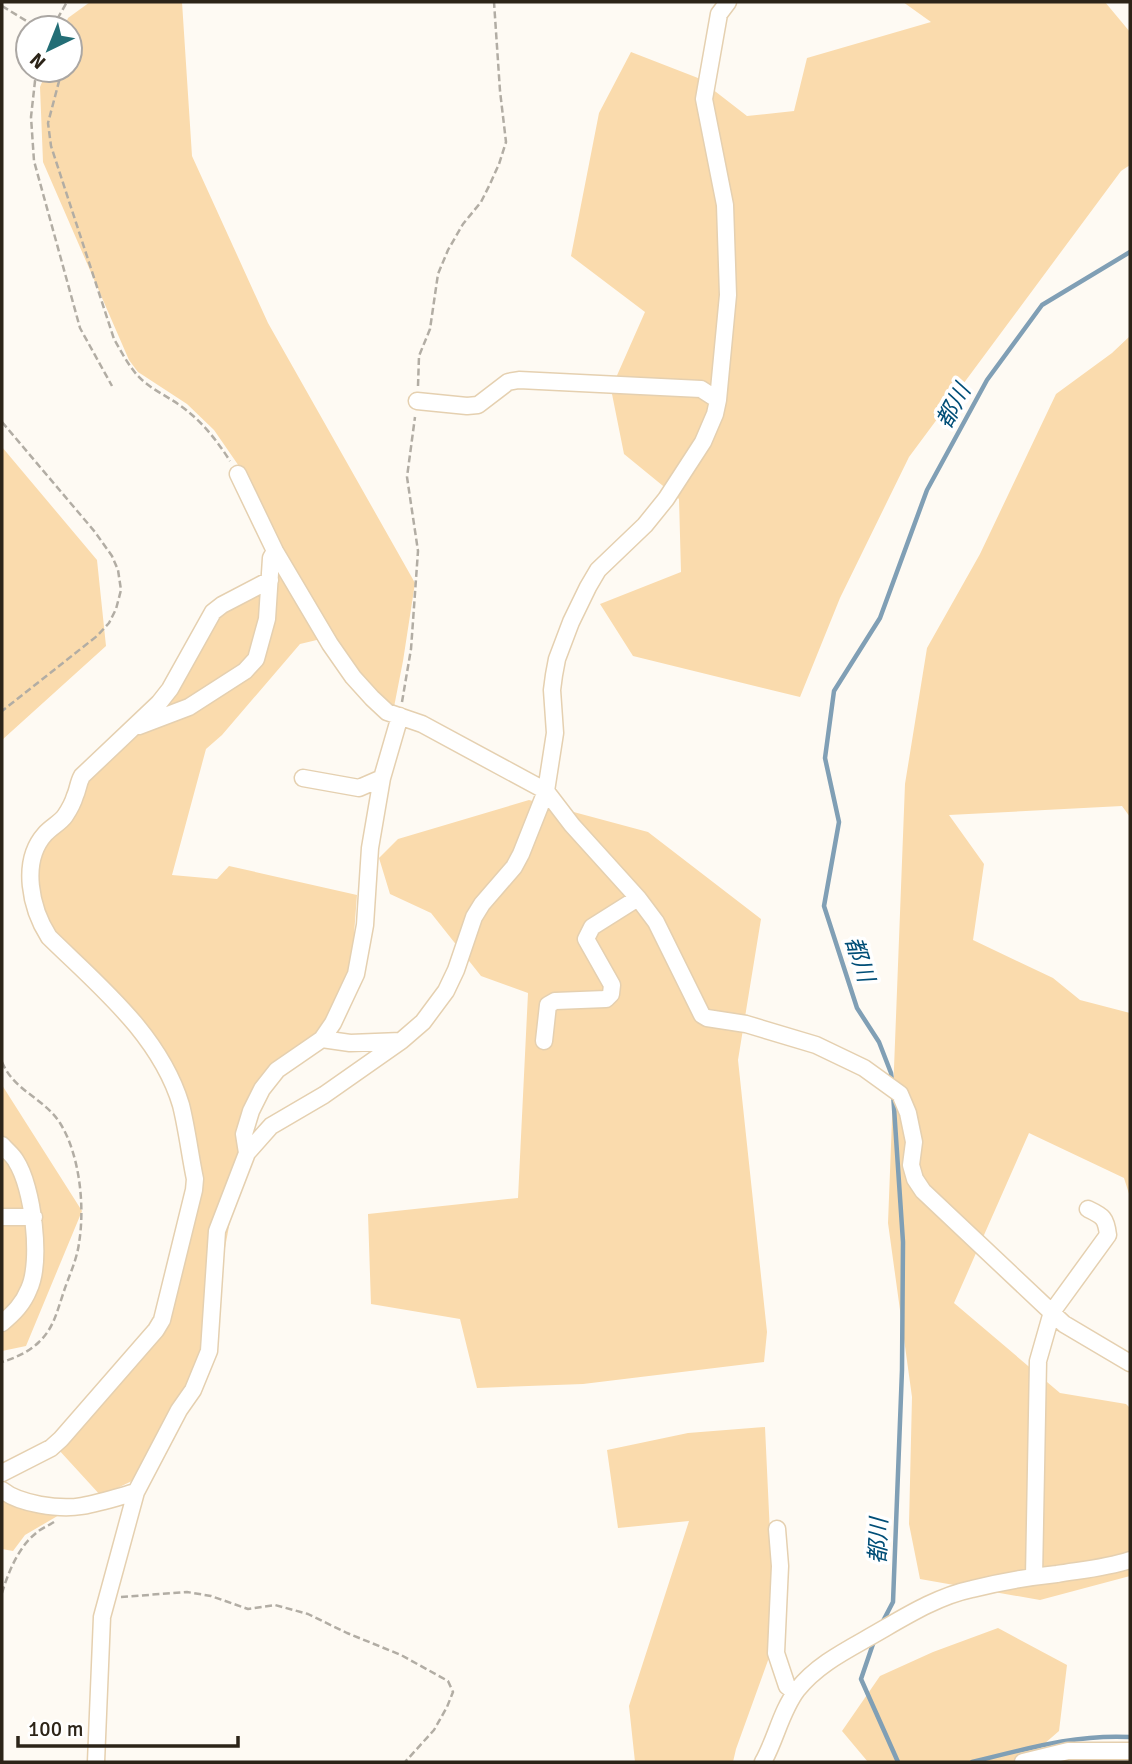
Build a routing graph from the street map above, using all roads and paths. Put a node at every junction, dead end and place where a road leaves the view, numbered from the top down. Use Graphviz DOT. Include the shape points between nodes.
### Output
graph roads {
  1 [pos="494,2"];
  2 [pos="727,2"];
  3 [pos="35,84"];
  4 [pos="58,84"];
  5 [pos="112,386"];
  6 [pos="718,400"];
  7 [pos="417,401"];
  8 [pos="2,422"];
  9 [pos="238,474"];
  10 [pos="275,551"];
  11 [pos="270,580"];
  12 [pos="2,711"];
  13 [pos="400,716"];
  14 [pos="129,730"];
  15 [pos="303,778"];
  16 [pos="382,778"];
  17 [pos="546,791"];
  18 [pos="638,898"];
  19 [pos="322,1039"];
  20 [pos="401,1041"];
  21 [pos="544,1041"];
  22 [pos="2,1062"];
  23 [pos="2,1145"];
  24 [pos="247,1153"];
  25 [pos="1088,1209"];
  26 [pos="2,1217"];
  27 [pos="34,1217"];
  28 [pos="1052,1312"];
  29 [pos="2,1323"];
  30 [pos="2,1362"];
  31 [pos="1130,1363"];
  32 [pos="2,1473"];
  33 [pos="2,1490"];
  34 [pos="136,1492"];
  35 [pos="57,1521"];
  36 [pos="776,1529"];
  37 [pos="1130,1560"];
  38 [pos="1034,1577"];
  39 [pos="2,1593"];
  40 [pos="107,1598"];
  41 [pos="795,1692"];
  42 [pos="1130,1752"];
  43 [pos="96,1762"];
  44 [pos="405,1762"];
  45 [pos="763,1762"];
  46 [pos="1023,1762"];
  1 -- 7 [label="path" via="506,142 491,184 463,224 438,274 430,329 419,356"];
  2 -- 6 [label="street" via="719,14 704,99 725,218 728,295"];
  3 -- 5 [label="path" via="34,161 80,328"];
  4 -- 9 [label="path" via="48,122 51,146 114,339 139,377 199,421"];
  6 -- 7 [label="street" via="701,389 519,380 508,382 478,405"];
  6 -- 17 [label="street" via="703,442 666,499 598,570 571,622 554,675 555,733"];
  7 -- 13 [label="path" via="407,477 418,551 411,649"];
  8 -- 12 [label="path" via="112,556 121,590 109,623 97,636"];
  9 -- 10 [label="street"];
  10 -- 11 [label="street"];
  10 -- 13 [label="street" via="353,677 387,712"];
  11 -- 14 [label="street" via="213,611 170,689"];
  11 -- 14 [label="street" via="267,619 256,659 245,671 189,707"];
  13 -- 16 [label="street"];
  13 -- 17 [label="street"];
  14 -- 32 [label="street" via="82,776 64,818 44,834 31,868 32,897 49,937 127,1015 163,1065 181,1105 194,1190 156,1330 61,1439"];
  15 -- 16 [label="street" via="359,788"];
  16 -- 19 [label="street" via="356,974"];
  17 -- 18 [label="street"];
  17 -- 20 [label="street" via="518,861 474,917 446,991 423,1022"];
  18 -- 21 [label="street" via="592,927 586,939 612,985 611,994 606,999 548,1005"];
  18 -- 28 [label="street" via="656,922 702,1016 816,1045 863,1068 900,1094 914,1142 911,1165 923,1191"];
  19 -- 20 [label="street"];
  19 -- 24 [label="street" via="277,1070 262,1089 244,1134"];
  20 -- 24 [label="street" via="271,1126"];
  22 -- 30 [label="path" via="20,1088 59,1122 72,1147 82,1211 79,1245 52,1326 39,1343"];
  23 -- 27 [label="street" via="17,1161"];
  24 -- 34 [label="street" via="217,1231 209,1351 193,1390"];
  25 -- 28 [label="street" via="1102,1216 1108,1235"];
  26 -- 27 [label="street"];
  27 -- 29 [label="street" via="31,1287 22,1304"];
  28 -- 31 [label="street"];
  28 -- 38 [label="street" via="1038,1361"];
  33 -- 34 [label="street" via="31,1504 79,1507"];
  34 -- 40 [label="street"];
  35 -- 39 [label="path" via="35,1534 20,1552"];
  36 -- 41 [label="street" via="780,1566 776,1653 787,1686"];
  37 -- 38 [label="street"];
  38 -- 41 [label="street" via="969,1589 927,1605 832,1658"];
  40 -- 43 [label="street" via="100,1640"];
  40 -- 44 [label="path" via="187,1592 248,1609 275,1605 308,1614 401,1654 448,1681 453,1692 434,1730"];
  41 -- 45 [label="street"];
  42 -- 46 [label="street" via="1069,1751"];
}
